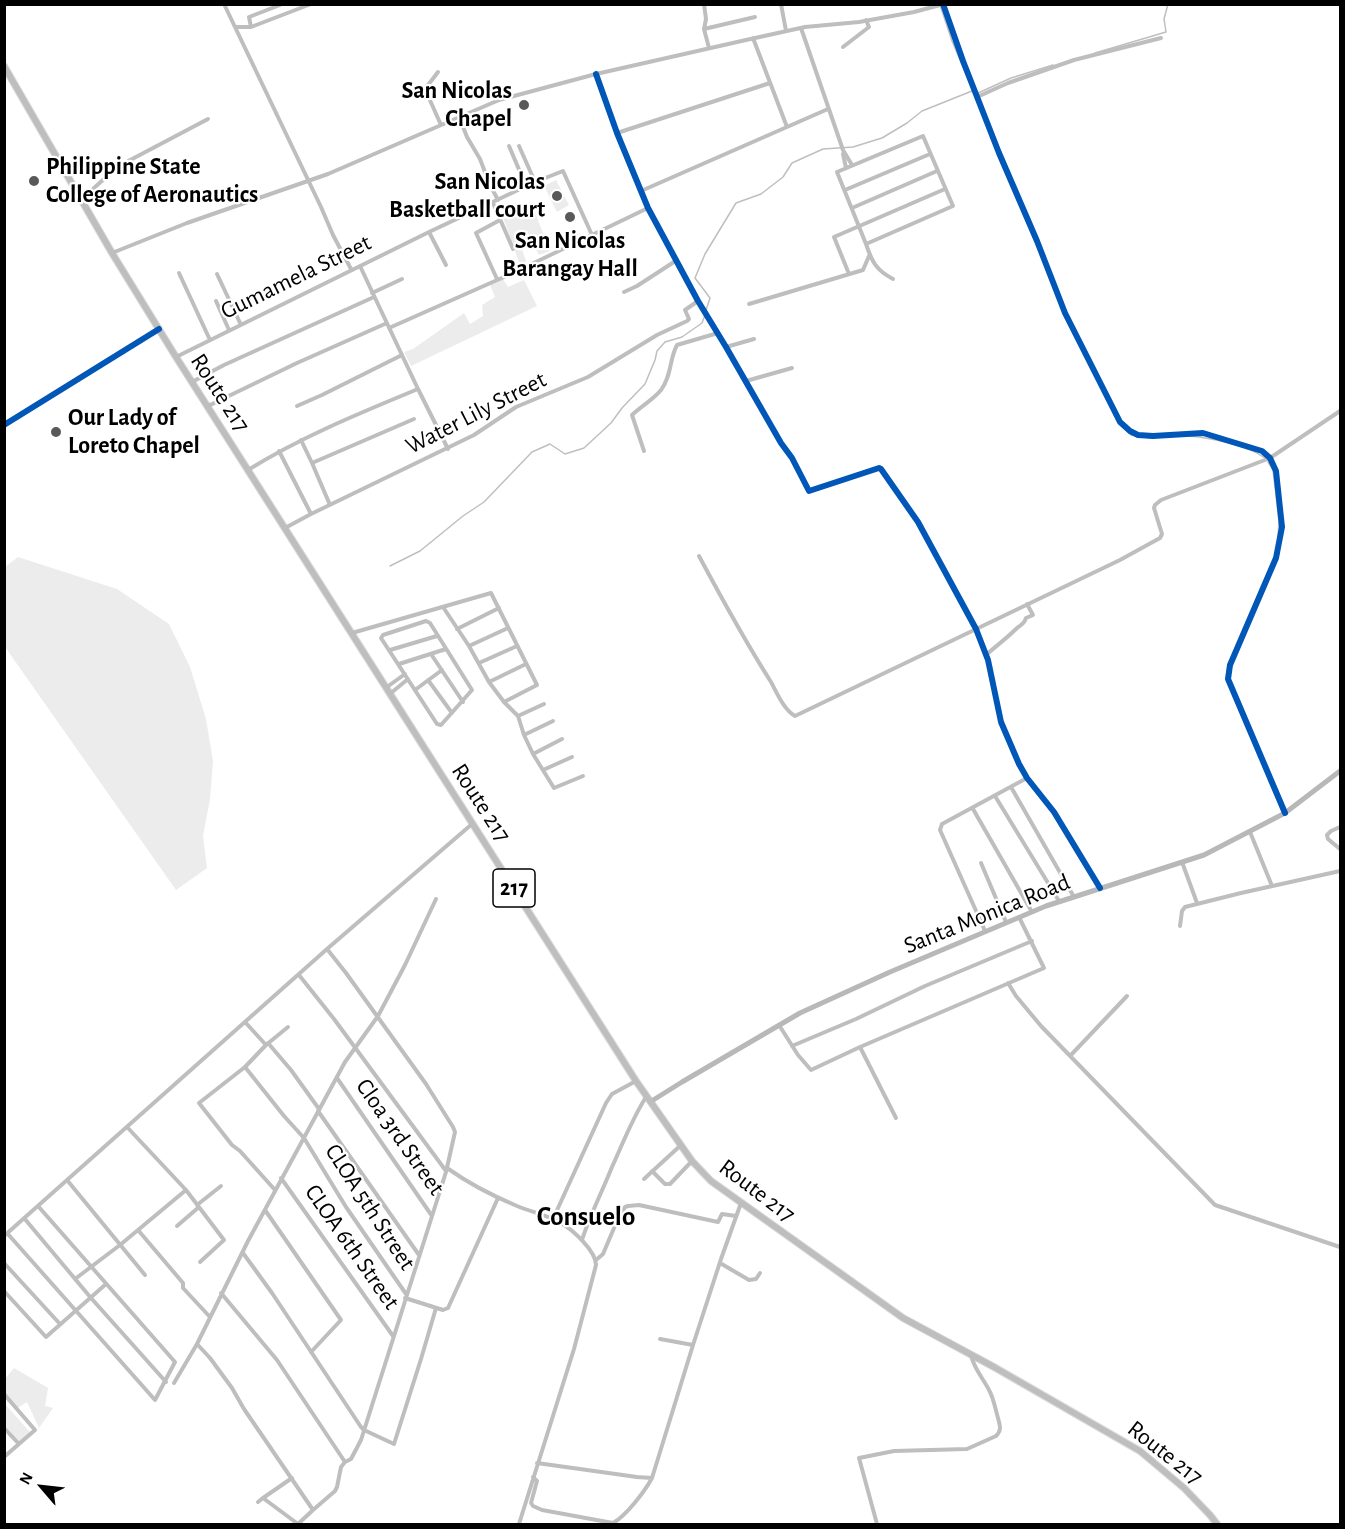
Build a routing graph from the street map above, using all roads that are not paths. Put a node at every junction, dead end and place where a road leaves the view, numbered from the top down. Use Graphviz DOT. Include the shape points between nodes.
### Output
graph roads {
  1 [pos="224,4"];
  2 [pos="311,4"];
  3 [pos="704,4"];
  4 [pos="781,4"];
  5 [pos="280,5"];
  6 [pos="943,5"];
  7 [pos="755,17"];
  8 [pos="866,20"];
  9 [pos="235,27"];
  10 [pos="251,27"];
  11 [pos="801,28"];
  12 [pos="704,29"];
  13 [pos="786,31"];
  14 [pos="753,38"];
  15 [pos="1161,38"];
  16 [pos="843,47"];
  17 [pos="709,48"];
  18 [pos="4,66"];
  19 [pos="438,72"];
  20 [pos="596,74"];
  21 [pos="770,83"];
  22 [pos="977,97"];
  23 [pos="828,109"];
  24 [pos="458,117"];
  25 [pos="208,119"];
  26 [pos="441,124"];
  27 [pos="787,127"];
  28 [pos="617,133"];
  29 [pos="509,146"];
  30 [pos="519,146"];
  31 [pos="843,150"];
  32 [pos="930,154"];
  33 [pos="852,165"];
  34 [pos="846,168"];
  35 [pos="938,171"];
  36 [pos="309,181"];
  37 [pos="535,182"];
  38 [pos="526,186"];
  39 [pos="945,189"];
  40 [pos="845,190"];
  41 [pos="641,191"];
  42 [pos="82,198"];
  43 [pos="496,202"];
  44 [pos="648,208"];
  45 [pos="852,208"];
  46 [pos="500,220"];
  47 [pos="859,226"];
  48 [pos="429,232"];
  49 [pos="592,235"];
  50 [pos="866,244"];
  51 [pos="513,249"];
  52 [pos="112,253"];
  53 [pos="870,256"];
  54 [pos="677,260"];
  55 [pos="446,265"];
  56 [pos="360,266"];
  57 [pos="351,269"];
  58 [pos="179,273"];
  59 [pos="217,274"];
  60 [pos="849,274"];
  61 [pos="402,279"];
  62 [pos="497,279"];
  63 [pos="893,279"];
  64 [pos="624,292"];
  65 [pos="373,295"];
  66 [pos="216,301"];
  67 [pos="698,301"];
  68 [pos="749,304"];
  69 [pos="240,325"];
  70 [pos="388,325"];
  71 [pos="229,330"];
  72 [pos="718,333"];
  73 [pos="754,339"];
  74 [pos="210,340"];
  75 [pos="726,347"];
  76 [pos="402,355"];
  77 [pos="176,357"];
  78 [pos="792,368"];
  79 [pos="746,381"];
  80 [pos="192,382"];
  81 [pos="418,390"];
  82 [pos="207,406"];
  83 [pos="297,406"];
  84 [pos="1341,411"];
  85 [pos="414,419"];
  86 [pos="301,440"];
  87 [pos="448,448"];
  88 [pos="279,451"];
  89 [pos="644,451"];
  90 [pos="1270,458"];
  91 [pos="312,463"];
  92 [pos="248,470"];
  93 [pos="330,505"];
  94 [pos="311,514"];
  95 [pos="285,528"];
  96 [pos="699,556"];
  97 [pos="1027,604"];
  98 [pos="443,607"];
  99 [pos="499,608"];
  100 [pos="508,628"];
  101 [pos="457,629"];
  102 [pos="976,629"];
  103 [pos="352,633"];
  104 [pos="437,636"];
  105 [pos="469,646"];
  106 [pos="517,646"];
  107 [pos="446,649"];
  108 [pos="390,651"];
  109 [pos="431,654"];
  110 [pos="986,655"];
  111 [pos="479,663"];
  112 [pos="399,664"];
  113 [pos="526,664"];
  114 [pos="442,670"];
  115 [pos="406,676"];
  116 [pos="429,680"];
  117 [pos="489,682"];
  118 [pos="389,690"];
  119 [pos="415,690"];
  120 [pos="463,702"];
  121 [pos="504,702"];
  122 [pos="544,704"];
  123 [pos="452,713"];
  124 [pos="518,716"];
  125 [pos="554,721"];
  126 [pos="524,735"];
  127 [pos="562,739"];
  128 [pos="533,754"];
  129 [pos="572,757"];
  130 [pos="543,771"];
  131 [pos="1341,771"];
  132 [pos="583,776"];
  133 [pos="1027,778"];
  134 [pos="1011,787"];
  135 [pos="995,796"];
  136 [pos="973,809"];
  137 [pos="1285,813"];
  138 [pos="473,823"];
  139 [pos="1341,827"];
  140 [pos="1250,832"];
  141 [pos="1341,849"];
  142 [pos="1182,862"];
  143 [pos="981,863"];
  144 [pos="1341,871"];
  145 [pos="1272,886"];
  146 [pos="1100,888"];
  147 [pos="1074,897"];
  148 [pos="436,899"];
  149 [pos="1059,901"];
  150 [pos="1197,903"];
  151 [pos="1032,912"];
  152 [pos="1019,917"];
  153 [pos="1006,922"];
  154 [pos="1180,926"];
  155 [pos="985,932"];
  156 [pos="1032,941"];
  157 [pos="327,949"];
  158 [pos="298,975"];
  159 [pos="1008,983"];
  160 [pos="1127,996"];
  161 [pos="378,1016"];
  162 [pos="245,1022"];
  163 [pos="779,1025"];
  164 [pos="288,1027"];
  165 [pos="267,1044"];
  166 [pos="792,1046"];
  167 [pos="860,1047"];
  168 [pos="355,1048"];
  169 [pos="1070,1056"];
  170 [pos="245,1067"];
  171 [pos="337,1078"];
  172 [pos="636,1081"];
  173 [pos="648,1099"];
  174 [pos="319,1110"];
  175 [pos="896,1118"];
  176 [pos="127,1127"];
  177 [pos="304,1138"];
  178 [pos="681,1145"];
  179 [pos="692,1161"];
  180 [pos="446,1170"];
  181 [pos="652,1171"];
  182 [pos="281,1178"];
  183 [pos="644,1179"];
  184 [pos="67,1180"];
  185 [pos="221,1186"];
  186 [pos="186,1190"];
  187 [pos="275,1190"];
  188 [pos="498,1198"];
  189 [pos="741,1203"];
  190 [pos="38,1206"];
  191 [pos="198,1206"];
  192 [pos="265,1210"];
  193 [pos="432,1216"];
  194 [pos="736,1216"];
  195 [pos="24,1218"];
  196 [pos="553,1219"];
  197 [pos="177,1226"];
  198 [pos="138,1230"];
  199 [pos="6,1234"];
  200 [pos="582,1240"];
  201 [pos="120,1245"];
  202 [pos="1341,1247"];
  203 [pos="243,1253"];
  204 [pos="419,1255"];
  205 [pos="596,1260"];
  206 [pos="200,1262"];
  207 [pos="4,1263"];
  208 [pos="720,1263"];
  209 [pos="91,1267"];
  210 [pos="760,1273"];
  211 [pos="145,1275"];
  212 [pos="75,1279"];
  213 [pos="106,1284"];
  214 [pos="4,1291"];
  215 [pos="221,1293"];
  216 [pos="405,1297"];
  217 [pos="91,1298"];
  218 [pos="435,1308"];
  219 [pos="76,1311"];
  220 [pos="210,1317"];
  221 [pos="60,1324"];
  222 [pos="393,1336"];
  223 [pos="660,1339"];
  224 [pos="196,1344"];
  225 [pos="693,1345"];
  226 [pos="311,1352"];
  227 [pos="970,1355"];
  228 [pos="166,1382"];
  229 [pos="174,1383"];
  230 [pos="4,1394"];
  231 [pos="4,1428"];
  232 [pos="364,1430"];
  233 [pos="19,1444"];
  234 [pos="4,1457"];
  235 [pos="345,1462"];
  236 [pos="537,1462"];
  237 [pos="533,1477"];
  238 [pos="292,1478"];
  239 [pos="652,1478"];
  240 [pos="263,1498"];
  241 [pos="258,1502"];
  242 [pos="313,1510"];
  243 [pos="298,1524"];
  244 [pos="519,1524"];
  245 [pos="877,1524"];
  246 [pos="1217,1524"];
  1 -- 9 [label="street"];
  2 -- 10 [label="street"];
  3 -- 12 [label="street"];
  4 -- 13 [label="street"];
  5 -- 10 [label="street" via="249,17"];
  6 -- 8 [label="street"];
  6 -- 22 [label="street"];
  7 -- 12 [label="street"];
  8 -- 11 [label="street"];
  8 -- 16 [label="street" via="869,27"];
  9 -- 10 [label="street"];
  9 -- 36 [label="street"];
  11 -- 13 [label="street"];
  11 -- 23 [label="street"];
  12 -- 17 [label="street"];
  13 -- 14 [label="street"];
  14 -- 17 [label="street"];
  14 -- 21 [label="street"];
  15 -- 22 [label="street" via="1074,60"];
  17 -- 20 [label="street"];
  18 -- 42 [label="main road, Route 217 / 217"];
  19 -- 26 [label="street" via="425,88"];
  20 -- 24 [label="street" via="499,100"];
  20 -- 28 [label="street"];
  21 -- 27 [label="street"];
  21 -- 28 [label="street"];
  22 -- 90 [label="street" via="1065,313 1120,422 1138,435 1203,433 1262,451"];
  23 -- 27 [label="street"];
  23 -- 31 [label="street"];
  24 -- 26 [label="street"];
  24 -- 43 [label="street"];
  25 -- 42 [label="street" via="117,167"];
  26 -- 36 [label="street"];
  27 -- 41 [label="street"];
  28 -- 41 [label="street"];
  29 -- 38 [label="street"];
  30 -- 37 [label="street"];
  31 -- 33 [label="street"];
  31 -- 34 [label="street"];
  32 -- 33 [label="street" via="923,136"];
  32 -- 35 [label="street"];
  32 -- 40 [label="street"];
  33 -- 34 [label="street"];
  34 -- 40 [label="street" via="837,172"];
  35 -- 39 [label="street"];
  35 -- 45 [label="street"];
  36 -- 52 [label="street"];
  36 -- 57 [label="street"];
  37 -- 38 [label="street, Gumamela Street"];
  37 -- 49 [label="street, Gumamela Street" via="563,171"];
  38 -- 43 [label="street, Gumamela Street"];
  39 -- 47 [label="street"];
  39 -- 50 [label="street" via="953,206"];
  40 -- 45 [label="street"];
  41 -- 44 [label="street"];
  42 -- 52 [label="main road, Route 217 / 217"];
  43 -- 46 [label="street"];
  43 -- 48 [label="street, Gumamela Street"];
  44 -- 49 [label="street"];
  44 -- 54 [label="street"];
  45 -- 47 [label="street"];
  46 -- 51 [label="street"];
  46 -- 62 [label="street" via="476,233"];
  47 -- 50 [label="street"];
  47 -- 60 [label="street" via="834,237"];
  48 -- 55 [label="street"];
  48 -- 56 [label="street, Gumamela Street"];
  49 -- 62 [label="street"];
  50 -- 53 [label="street"];
  52 -- 77 [label="main road, Route 217 / 217"];
  53 -- 60 [label="street" via="863,270"];
  53 -- 63 [label="street" via="878,270"];
  54 -- 64 [label="street"];
  54 -- 67 [label="street"];
  56 -- 57 [label="street, Gumamela Street"];
  56 -- 65 [label="street"];
  57 -- 69 [label="street, Gumamela Street"];
  58 -- 74 [label="street"];
  59 -- 69 [label="street"];
  60 -- 68 [label="street"];
  61 -- 65 [label="street"];
  62 -- 70 [label="street"];
  65 -- 70 [label="street"];
  65 -- 80 [label="street"];
  66 -- 71 [label="street"];
  67 -- 72 [label="street"];
  67 -- 87 [label="street, Water Lily Street" via="685,310 687,321 588,377 516,407"];
  69 -- 71 [label="street, Gumamela Street"];
  70 -- 76 [label="street"];
  70 -- 82 [label="street"];
  71 -- 74 [label="street, Gumamela Street"];
  72 -- 75 [label="street"];
  72 -- 89 [label="street" via="676,345 671,370 661,390 632,416"];
  73 -- 75 [label="street"];
  74 -- 77 [label="street, Gumamela Street"];
  75 -- 79 [label="street"];
  76 -- 81 [label="street"];
  76 -- 83 [label="street"];
  77 -- 80 [label="main road, Route 217 / 217"];
  78 -- 79 [label="street"];
  79 -- 102 [label="street" via="809,491 881,469 918,522"];
  80 -- 82 [label="main road, Route 217 / 217"];
  81 -- 86 [label="street"];
  81 -- 87 [label="street"];
  82 -- 92 [label="main road, Route 217 / 217"];
  84 -- 90 [label="street"];
  85 -- 91 [label="street"];
  86 -- 88 [label="street"];
  86 -- 91 [label="street"];
  87 -- 93 [label="street, Water Lily Street"];
  88 -- 92 [label="street"];
  88 -- 94 [label="street"];
  90 -- 97 [label="street" via="1161,500 1154,508 1160,538"];
  90 -- 137 [label="street" via="1276,471 1282,527 1276,558 1230,665 1228,679"];
  91 -- 93 [label="street"];
  92 -- 95 [label="main road, Route 217 / 217"];
  93 -- 94 [label="street, Water Lily Street"];
  94 -- 95 [label="street, Water Lily Street"];
  95 -- 103 [label="main road, Route 217 / 217"];
  96 -- 102 [label="street" via="765,673 795,716"];
  97 -- 102 [label="street"];
  97 -- 110 [label="street" via="1034,615"];
  98 -- 99 [label="street" via="491,593"];
  98 -- 101 [label="street"];
  98 -- 103 [label="street"];
  99 -- 100 [label="street"];
  99 -- 101 [label="street"];
  100 -- 105 [label="street"];
  100 -- 106 [label="street"];
  101 -- 105 [label="street"];
  102 -- 110 [label="street"];
  103 -- 118 [label="main road, Route 217 / 217"];
  104 -- 107 [label="street"];
  104 -- 108 [label="street"];
  104 -- 108 [label="street" via="426,621 383,635 381,638"];
  105 -- 111 [label="street"];
  106 -- 111 [label="street"];
  106 -- 113 [label="street"];
  107 -- 109 [label="street"];
  107 -- 120 [label="street" via="472,690"];
  108 -- 112 [label="street"];
  109 -- 112 [label="street"];
  109 -- 114 [label="street"];
  110 -- 133 [label="street" via="1001,722"];
  111 -- 117 [label="street"];
  112 -- 115 [label="street"];
  113 -- 117 [label="street"];
  113 -- 121 [label="street" via="537,685"];
  114 -- 116 [label="street"];
  114 -- 120 [label="street"];
  115 -- 118 [label="street"];
  115 -- 119 [label="street"];
  116 -- 119 [label="street"];
  116 -- 123 [label="street"];
  117 -- 121 [label="street"];
  118 -- 138 [label="main road, Route 217 / 217"];
  119 -- 123 [label="street" via="439,725"];
  120 -- 123 [label="street"];
  121 -- 124 [label="street"];
  122 -- 124 [label="street"];
  124 -- 126 [label="street"];
  125 -- 126 [label="street"];
  126 -- 128 [label="street"];
  127 -- 128 [label="street"];
  128 -- 130 [label="street"];
  129 -- 130 [label="street"];
  130 -- 132 [label="street" via="554,788"];
  131 -- 137 [label="street, Santa Monica Road"];
  133 -- 134 [label="street"];
  133 -- 146 [label="street" via="1054,812"];
  134 -- 135 [label="street"];
  134 -- 147 [label="street"];
  135 -- 136 [label="street"];
  135 -- 149 [label="street"];
  136 -- 151 [label="street"];
  136 -- 155 [label="street" via="942,824 940,830"];
  137 -- 140 [label="street, Santa Monica Road"];
  138 -- 157 [label="street"];
  138 -- 172 [label="main road, Route 217 / 217"];
  139 -- 141 [label="street" via="1327,835"];
  140 -- 142 [label="street, Santa Monica Road"];
  140 -- 145 [label="street"];
  142 -- 146 [label="street, Santa Monica Road"];
  142 -- 150 [label="street"];
  143 -- 153 [label="street"];
  144 -- 145 [label="street"];
  145 -- 150 [label="street"];
  146 -- 147 [label="street, Santa Monica Road"];
  147 -- 149 [label="street, Santa Monica Road"];
  148 -- 161 [label="street"];
  149 -- 151 [label="street, Santa Monica Road"];
  150 -- 154 [label="street" via="1183,909"];
  151 -- 152 [label="street, Santa Monica Road"];
  152 -- 153 [label="street, Santa Monica Road"];
  152 -- 156 [label="street"];
  153 -- 155 [label="street, Santa Monica Road"];
  155 -- 163 [label="street, Santa Monica Road"];
  156 -- 159 [label="street" via="1044,968"];
  156 -- 166 [label="street"];
  157 -- 158 [label="street"];
  157 -- 161 [label="street"];
  158 -- 162 [label="street"];
  158 -- 168 [label="street"];
  159 -- 167 [label="street"];
  159 -- 169 [label="street"];
  160 -- 169 [label="street"];
  161 -- 168 [label="street"];
  161 -- 180 [label="street" via="453,1127"];
  162 -- 165 [label="street"];
  162 -- 176 [label="street"];
  163 -- 166 [label="street"];
  163 -- 173 [label="street, Santa Monica Road"];
  164 -- 165 [label="street"];
  165 -- 170 [label="street"];
  165 -- 174 [label="street"];
  166 -- 167 [label="street" via="811,1070"];
  167 -- 175 [label="street"];
  168 -- 171 [label="street"];
  168 -- 180 [label="street"];
  169 -- 202 [label="street" via="1215,1205"];
  170 -- 177 [label="street, CLOA 5th Street"];
  170 -- 187 [label="street" via="199,1103"];
  171 -- 174 [label="street"];
  171 -- 193 [label="street, Cloa 3rd Street"];
  172 -- 173 [label="main road, Route 217 / 217"];
  172 -- 196 [label="street" via="612,1094 606,1103"];
  173 -- 178 [label="main road, Route 217 / 217"];
  173 -- 200 [label="street" via="638,1110"];
  174 -- 177 [label="street"];
  174 -- 204 [label="street"];
  176 -- 184 [label="street"];
  176 -- 186 [label="street"];
  177 -- 182 [label="street"];
  177 -- 216 [label="street, CLOA 5th Street"];
  178 -- 179 [label="main road, Route 217 / 217"];
  178 -- 181 [label="street"];
  179 -- 181 [label="street" via="670,1184"];
  179 -- 189 [label="main road, Route 217 / 217"];
  180 -- 188 [label="street"];
  180 -- 193 [label="street"];
  181 -- 183 [label="street"];
  182 -- 187 [label="street"];
  182 -- 222 [label="street, CLOA 6th Street"];
  184 -- 190 [label="street"];
  184 -- 201 [label="street"];
  185 -- 191 [label="street"];
  186 -- 191 [label="street"];
  186 -- 198 [label="street"];
  187 -- 192 [label="street"];
  188 -- 196 [label="street"];
  188 -- 218 [label="street" via="448,1308"];
  189 -- 194 [label="street"];
  189 -- 227 [label="main road, Route 217 / 217" via="903,1318"];
  190 -- 195 [label="street"];
  190 -- 209 [label="street"];
  191 -- 197 [label="street"];
  191 -- 206 [label="street" via="225,1240"];
  192 -- 203 [label="street"];
  192 -- 226 [label="street" via="341,1320"];
  193 -- 204 [label="street"];
  194 -- 205 [label="street" via="722,1214 718,1222 628,1206"];
  194 -- 208 [label="street"];
  195 -- 199 [label="street"];
  195 -- 212 [label="street"];
  196 -- 200 [label="street"];
  198 -- 201 [label="street"];
  198 -- 220 [label="street"];
  199 -- 219 [label="street"];
  200 -- 205 [label="street"];
  201 -- 209 [label="street"];
  201 -- 211 [label="street"];
  203 -- 215 [label="street"];
  203 -- 226 [label="street"];
  204 -- 216 [label="street"];
  205 -- 236 [label="street" via="574,1349"];
  207 -- 221 [label="street"];
  208 -- 210 [label="street" via="749,1280 754,1281"];
  208 -- 225 [label="street"];
  209 -- 212 [label="street"];
  209 -- 213 [label="street"];
  212 -- 217 [label="street"];
  213 -- 217 [label="street"];
  213 -- 228 [label="street" via="175,1362"];
  214 -- 221 [label="street" via="46,1337"];
  215 -- 220 [label="street"];
  215 -- 235 [label="street" via="277,1360"];
  216 -- 218 [label="street"];
  216 -- 222 [label="street"];
  217 -- 219 [label="street"];
  217 -- 228 [label="street"];
  218 -- 232 [label="street" via="394,1444"];
  219 -- 221 [label="street"];
  219 -- 228 [label="street" via="155,1400"];
  220 -- 224 [label="street"];
  222 -- 232 [label="street"];
  223 -- 225 [label="street"];
  224 -- 229 [label="street"];
  224 -- 238 [label="street" via="232,1388"];
  225 -- 239 [label="street"];
  226 -- 232 [label="street"];
  227 -- 245 [label="street" via="993,1398 999,1433 968,1449 894,1451 859,1458"];
  227 -- 246 [label="main road, Route 217 / 217" via="1140,1451 1184,1488"];
  230 -- 233 [label="street" via="35,1430"];
  231 -- 233 [label="street"];
  232 -- 235 [label="street" via="351,1459"];
  233 -- 234 [label="street"];
  235 -- 242 [label="street" via="340,1467 335,1491"];
  236 -- 237 [label="street"];
  236 -- 239 [label="street"];
  237 -- 239 [label="street" via="537,1484 533,1506 613,1523"];
  237 -- 244 [label="street"];
  238 -- 240 [label="street"];
  238 -- 242 [label="street"];
  240 -- 241 [label="street"];
  240 -- 243 [label="street"];
  242 -- 243 [label="street"];
}
